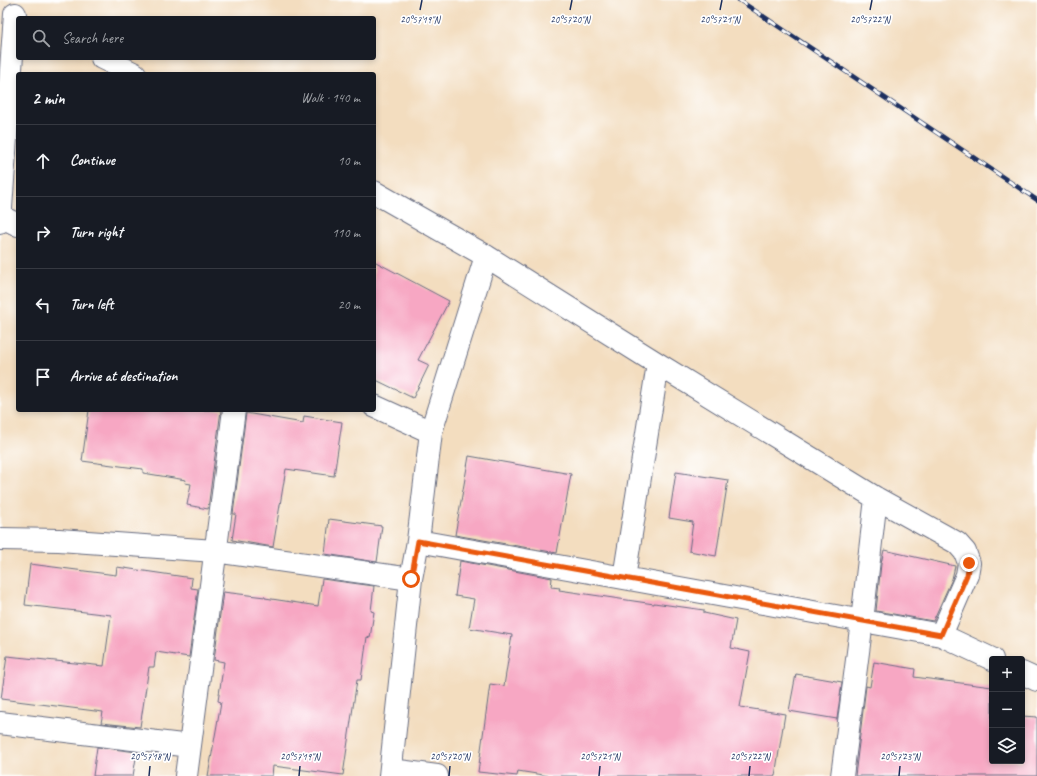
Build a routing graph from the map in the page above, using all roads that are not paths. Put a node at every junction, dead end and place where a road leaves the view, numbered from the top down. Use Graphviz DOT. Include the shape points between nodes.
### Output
graph roads {
  1 [pos="12,13"];
  2 [pos="106,60"];
  3 [pos="131,72"];
  4 [pos="376,193"];
  5 [pos="5,220"];
  6 [pos="486,256"];
  7 [pos="658,364"];
  8 [pos="376,407"];
  9 [pos="234,412"];
  10 [pos="431,432"];
  11 [pos="876,498"];
  12 [pos="0,539"];
  13 [pos="418,541"];
  14 [pos="215,551"];
  15 [pos="624,578"];
  16 [pos="411,579"];
  17 [pos="862,621"];
  18 [pos="941,635"];
  19 [pos="989,658"];
  20 [pos="1025,674"];
  21 [pos="1037,680"];
  22 [pos="0,723"];
  23 [pos="190,746"];
  24 [pos="390,773"];
  25 [pos="186,776"];
  26 [pos="437,776"];
  27 [pos="842,776"];
  1 -- 5 [label="street"];
  2 -- 3 [label="street"];
  4 -- 6 [label="street"];
  6 -- 7 [label="street"];
  6 -- 10 [label="street"];
  7 -- 11 [label="street"];
  7 -- 15 [label="street"];
  8 -- 10 [label="street"];
  9 -- 14 [label="street"];
  10 -- 13 [label="street"];
  11 -- 17 [label="street"];
  11 -- 18 [label="street" via="957,543 965,552 969,563 967,575"];
  12 -- 14 [label="street" via="59,540"];
  13 -- 15 [label="street"];
  13 -- 16 [label="street"];
  14 -- 16 [label="street"];
  14 -- 23 [label="street"];
  15 -- 17 [label="street"];
  16 -- 24 [label="street"];
  17 -- 18 [label="street"];
  17 -- 27 [label="street"];
  18 -- 19 [label="street"];
  20 -- 21 [label="street"];
  22 -- 23 [label="street"];
  23 -- 25 [label="street"];
  24 -- 26 [label="street"];
}
